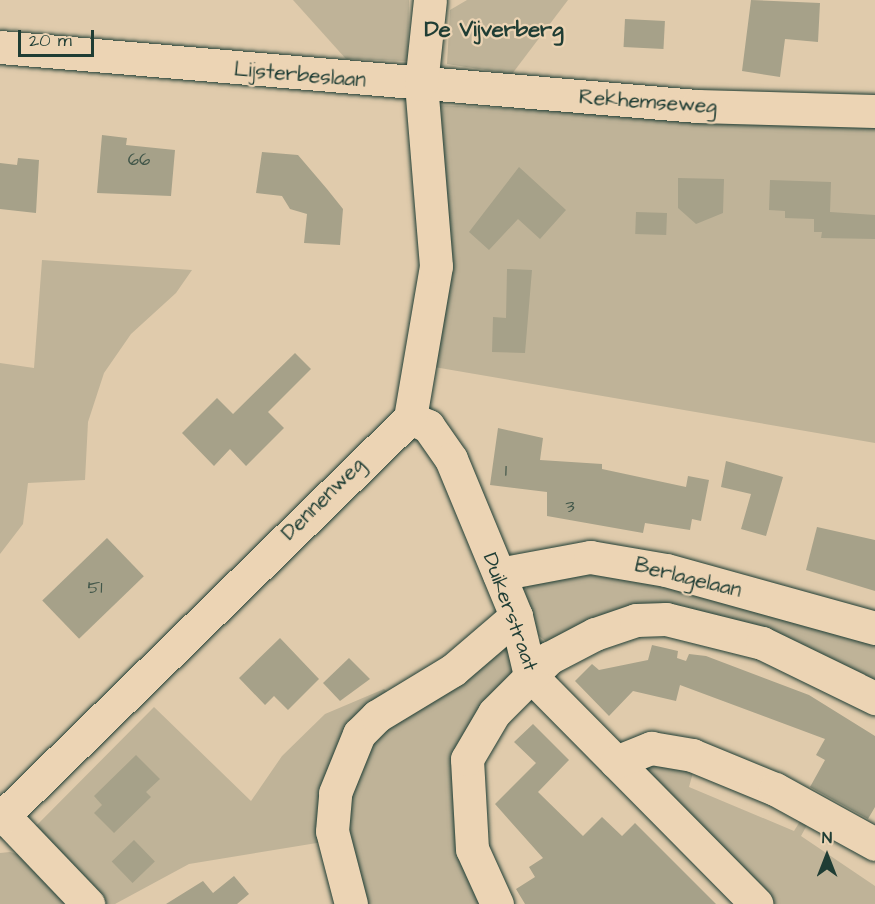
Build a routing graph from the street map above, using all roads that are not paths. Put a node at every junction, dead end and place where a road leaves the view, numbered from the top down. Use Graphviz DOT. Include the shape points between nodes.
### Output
graph roads {
  1 [pos="430,0"];
  2 [pos="0,47"];
  3 [pos="421,84"];
  4 [pos="875,111"];
  5 [pos="410,418"];
  6 [pos="499,574"];
  7 [pos="516,616"];
  8 [pos="875,628"];
  9 [pos="530,675"];
  10 [pos="875,698"];
  11 [pos="616,762"];
  12 [pos="2,818"];
  13 [pos="875,844"];
  14 [pos="88,904"];
  15 [pos="351,904"];
  16 [pos="497,904"];
  17 [pos="758,904"];
  1 -- 3 [label="street"];
  2 -- 3 [label="street, Lijsterbeslaan"];
  3 -- 4 [label="street, Rekhemseweg" via="697,106"];
  3 -- 5 [label="street" via="436,266"];
  5 -- 6 [label="street, Duikerstraat" via="428,426 451,459"];
  5 -- 12 [label="street, Dennenweg"];
  6 -- 7 [label="street, Duikerstraat"];
  6 -- 8 [label="street, Berlagelaan" via="590,557 666,570"];
  7 -- 9 [label="street, Duikerstraat"];
  7 -- 15 [label="street" via="453,670 377,716 360,734 335,793 332,831"];
  9 -- 10 [label="street" via="595,634 636,620 666,619 762,643"];
  9 -- 11 [label="street, Duikerstraat"];
  9 -- 16 [label="street" via="479,731 467,759 472,849"];
  11 -- 13 [label="street" via="651,748 692,755 775,789"];
  11 -- 17 [label="street, Duikerstraat"];
  12 -- 14 [label="street"];
}
